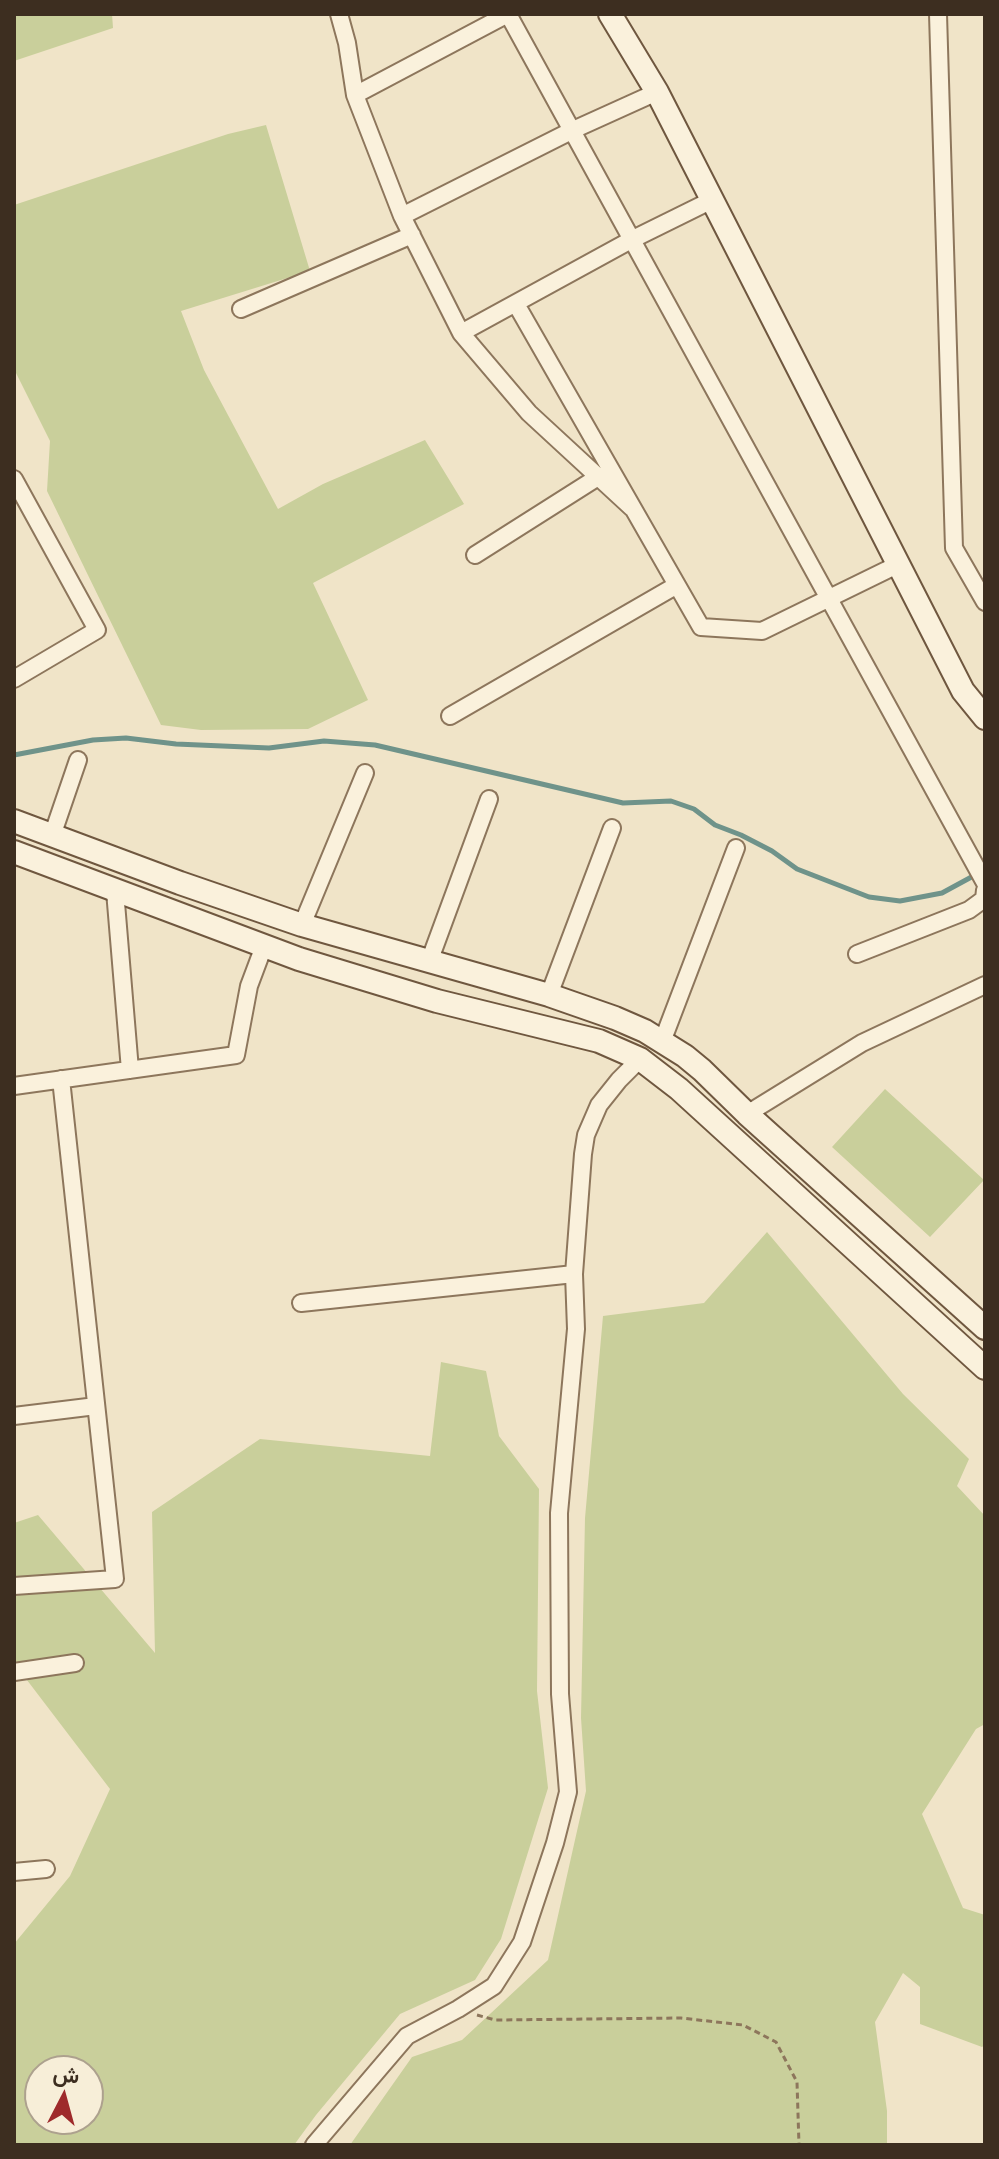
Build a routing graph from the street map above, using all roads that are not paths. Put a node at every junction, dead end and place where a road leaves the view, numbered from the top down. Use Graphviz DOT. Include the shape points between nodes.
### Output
graph roads {
  1 [pos="339,14"];
  2 [pos="610,14"];
  3 [pos="938,14"];
  4 [pos="657,92"];
  5 [pos="355,95"];
  6 [pos="573,130"];
  7 [pos="712,200"];
  8 [pos="402,216"];
  9 [pos="412,235"];
  10 [pos="631,240"];
  11 [pos="516,304"];
  12 [pos="241,309"];
  13 [pos="461,333"];
  14 [pos="598,477"];
  15 [pos="14,479"];
  16 [pos="632,508"];
  17 [pos="475,555"];
  18 [pos="897,565"];
  19 [pos="677,585"];
  20 [pos="829,599"];
  21 [pos="985,602"];
  22 [pos="14,679"];
  23 [pos="450,716"];
  24 [pos="985,718"];
  25 [pos="78,760"];
  26 [pos="365,773"];
  27 [pos="489,799"];
  28 [pos="14,821"];
  29 [pos="612,828"];
  30 [pos="52,836"];
  31 [pos="736,848"];
  32 [pos="14,852"];
  33 [pos="985,883"];
  34 [pos="985,890"];
  35 [pos="115,891"];
  36 [pos="273,915"];
  37 [pos="302,925"];
  38 [pos="264,946"];
  39 [pos="857,954"];
  40 [pos="429,962"];
  41 [pos="985,985"];
  42 [pos="549,995"];
  43 [pos="662,1042"];
  44 [pos="640,1059"];
  45 [pos="130,1070"];
  46 [pos="61,1079"];
  47 [pos="14,1086"];
  48 [pos="747,1114"];
  49 [pos="574,1274"];
  50 [pos="301,1303"];
  51 [pos="985,1328"];
  52 [pos="980,1355"];
  53 [pos="96,1406"];
  54 [pos="14,1416"];
  55 [pos="14,1586"];
  56 [pos="75,1663"];
  57 [pos="14,1672"];
  58 [pos="14,1854"];
  59 [pos="46,1869"];
  60 [pos="15,1872"];
  61 [pos="314,2145"];
  1 -- 5 [label="street"];
  2 -- 4 [label="main road"];
  3 -- 21 [label="street" via="954,548"];
  4 -- 6 [label="street"];
  4 -- 7 [label="main road"];
  5 -- 6 [label="street" via="508,14"];
  5 -- 8 [label="street"];
  6 -- 8 [label="street"];
  6 -- 10 [label="street"];
  7 -- 10 [label="street"];
  7 -- 18 [label="main road"];
  8 -- 9 [label="street"];
  9 -- 12 [label="street"];
  9 -- 13 [label="street"];
  10 -- 11 [label="street"];
  10 -- 20 [label="street"];
  11 -- 13 [label="street"];
  11 -- 16 [label="street"];
  13 -- 14 [label="street" via="529,413"];
  14 -- 16 [label="street"];
  14 -- 17 [label="street"];
  15 -- 22 [label="street" via="97,630"];
  16 -- 19 [label="street"];
  18 -- 20 [label="street"];
  18 -- 24 [label="main road" via="963,691"];
  19 -- 20 [label="street" via="701,627 762,631"];
  19 -- 23 [label="street"];
  20 -- 33 [label="street"];
  25 -- 30 [label="street"];
  26 -- 37 [label="street"];
  27 -- 40 [label="street"];
  28 -- 30 [label="main road"];
  29 -- 42 [label="street"];
  30 -- 36 [label="main road"];
  31 -- 43 [label="street"];
  32 -- 35 [label="main road"];
  34 -- 39 [label="street" via="984,899 969,910"];
  35 -- 38 [label="main road"];
  35 -- 45 [label="street"];
  36 -- 37 [label="main road"];
  36 -- 38 [label="main road"];
  37 -- 40 [label="main road"];
  38 -- 44 [label="main road" via="437,1001 599,1041"];
  38 -- 45 [label="street" via="249,986 236,1055"];
  40 -- 42 [label="main road"];
  41 -- 48 [label="street" via="862,1043"];
  42 -- 43 [label="main road" via="615,1018"];
  43 -- 48 [label="main road" via="702,1070"];
  44 -- 49 [label="street" via="599,1105 586,1135"];
  44 -- 52 [label="main road"];
  45 -- 46 [label="street"];
  46 -- 47 [label="street"];
  46 -- 53 [label="street"];
  48 -- 51 [label="main road"];
  49 -- 50 [label="street"];
  49 -- 61 [label="street" via="576,1329 559,1513 560,1694 568,1792 555,1843 522,1942 494,1986 407,2036"];
  53 -- 54 [label="street"];
  53 -- 55 [label="street" via="115,1579"];
  56 -- 57 [label="street"];
  58 -- 60 [label="street"];
  59 -- 60 [label="street"];
}
